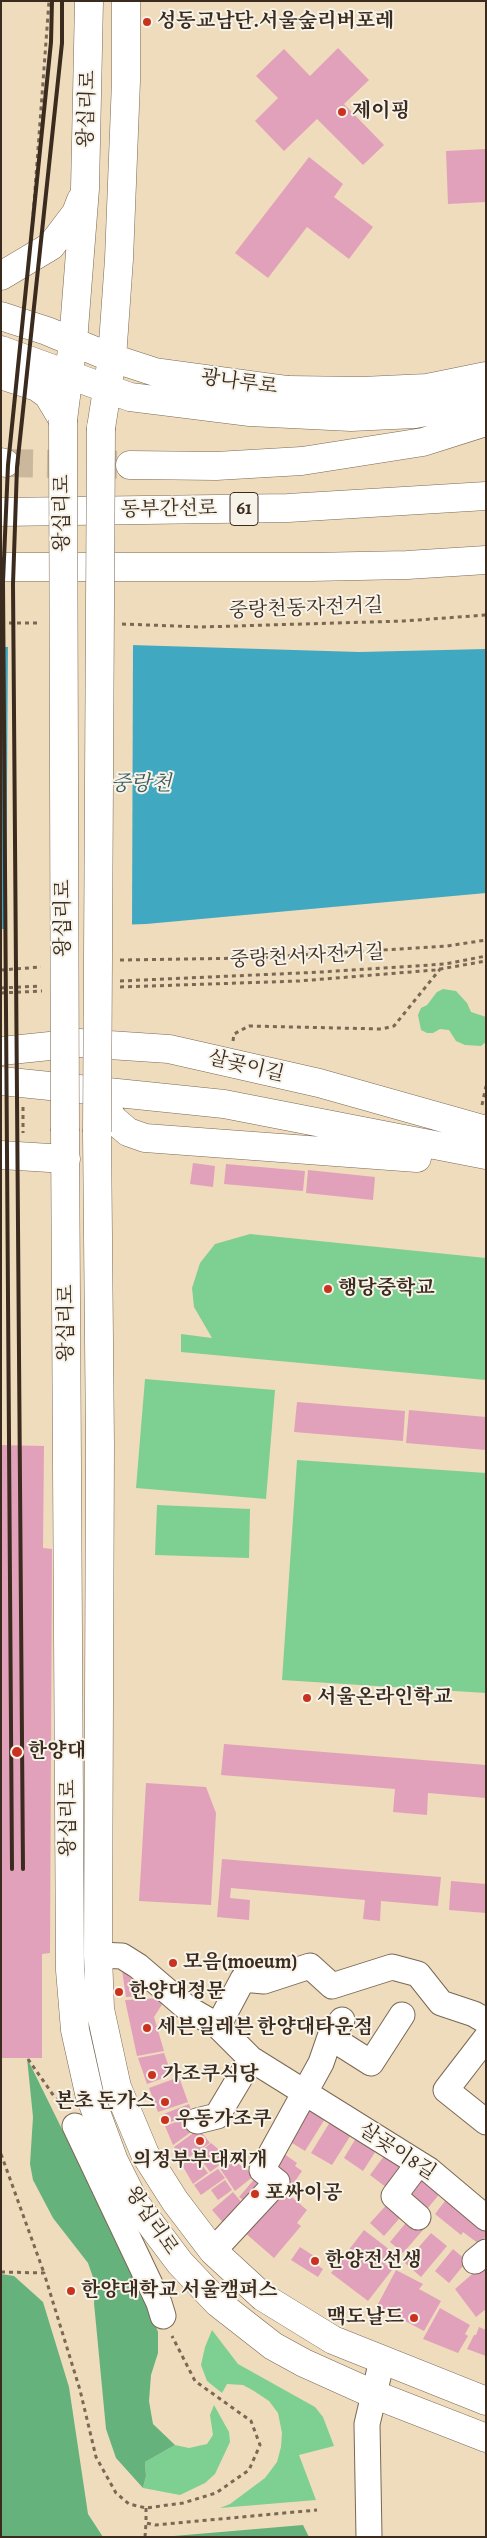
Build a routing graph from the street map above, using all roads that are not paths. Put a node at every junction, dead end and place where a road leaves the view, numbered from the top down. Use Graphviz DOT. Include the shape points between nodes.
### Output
graph roads {
  1 [pos="90,1"];
  2 [pos="126,1"];
  3 [pos="85,189"];
  4 [pos="1,276"];
  5 [pos="1,316"];
  6 [pos="73,342"];
  7 [pos="1,350"];
  8 [pos="112,358"];
  9 [pos="68,374"];
  10 [pos="1,376"];
  11 [pos="486,376"];
  12 [pos="107,390"];
  13 [pos="486,401"];
  14 [pos="63,420"];
  15 [pos="486,422"];
  16 [pos="130,465"];
  17 [pos="486,496"];
  18 [pos="1,512"];
  19 [pos="486,560"];
  20 [pos="1,566"];
  21 [pos="1,1051"];
  22 [pos="1,1081"];
  23 [pos="97,1096"];
  24 [pos="482,1122"];
  25 [pos="474,1153"];
  26 [pos="1,1155"];
  27 [pos="66,1159"];
  28 [pos="98,1954"];
  29 [pos="402,2014"];
  30 [pos="486,2022"];
  31 [pos="218,2026"];
  32 [pos="486,2038"];
  33 [pos="251,2059"];
  34 [pos="304,2093"];
  35 [pos="197,2121"];
  36 [pos="486,2122"];
  37 [pos="75,2126"];
  38 [pos="418,2164"];
  39 [pos="418,2217"];
  40 [pos="486,2218"];
  41 [pos="214,2251"];
  42 [pos="162,2316"];
  43 [pos="382,2360"];
  44 [pos="373,2394"];
  45 [pos="486,2400"];
  46 [pos="486,2438"];
  47 [pos="370,2537"];
  1 -- 3 [label="main road, 왕십리로"];
  2 -- 8 [label="main road, 왕십리로" via="122,192"];
  3 -- 4 [label="main road" via="76,213 51,246"];
  3 -- 6 [label="main road, 왕십리로"];
  5 -- 6 [label="main road, 광나루로"];
  6 -- 8 [label="main road, 광나루로"];
  6 -- 9 [label="main road, 왕십리로"];
  7 -- 9 [label="main road, 광나루로"];
  8 -- 11 [label="main road, 광나루로" via="155,372 288,390 427,388"];
  8 -- 12 [label="main road, 왕십리로"];
  9 -- 12 [label="main road, 광나루로"];
  9 -- 14 [label="main road, 왕십리로"];
  10 -- 14 [label="main road" via="48,394"];
  12 -- 13 [label="main road, 광나루로" via="172,404 351,417 415,414"];
  12 -- 23 [label="main road, 왕십리로, bridge" via="101,428"];
  14 -- 27 [label="main road, 왕십리로, bridge"];
  15 -- 16 [label="main road" via="423,442 302,461 224,466"];
  17 -- 18 [label="main road, 동부간선로 / 61" via="288,508"];
  19 -- 20 [label="main road" via="321,567"];
  21 -- 24 [label="main road, 살곶이길" via="80,1043 169,1049"];
  22 -- 25 [label="main road, 살곶이길" via="224,1104"];
  23 -- 25 [label="main road" via="114,1120 128,1132 145,1138 420,1158"];
  23 -- 28 [label="main road, 왕십리로, bridge" via="100,1389"];
  24 -- 25 [label="main road"];
  26 -- 27 [label="main road"];
  27 -- 44 [label="main road, 왕십리로" via="70,1970 75,2030 83,2067 124,2183 148,2222 180,2263 218,2303 273,2346"];
  28 -- 31 [label="street, 살곶이8길" via="122,1956 187,2008"];
  28 -- 41 [label="main road, 왕십리로" via="101,2017 125,2110 135,2134 175,2201"];
  29 -- 34 [label="street" via="371,2063 336,2028"];
  30 -- 31 [label="street" via="474,2014 440,2003 418,1974 392,1967 332,1986 310,1966 264,1981 243,1979"];
  31 -- 33 [label="street, 살곶이8길"];
  32 -- 36 [label="street" via="446,2090"];
  33 -- 34 [label="street, 살곶이8길"];
  33 -- 35 [label="street" via="216,2116"];
  34 -- 38 [label="street, 살곶이8길"];
  34 -- 41 [label="street" via="262,2170 277,2182"];
  37 -- 42 [label="street" via="159,2303"];
  38 -- 39 [label="street" via="394,2196"];
  38 -- 40 [label="street, 살곶이8길"];
  41 -- 43 [label="main road, 왕십리로" via="256,2291 288,2314 333,2340"];
  43 -- 44 [label="street"];
  43 -- 45 [label="main road, 왕십리로"];
  44 -- 46 [label="main road, 왕십리로"];
  44 -- 47 [label="street" via="367,2424"];
}
